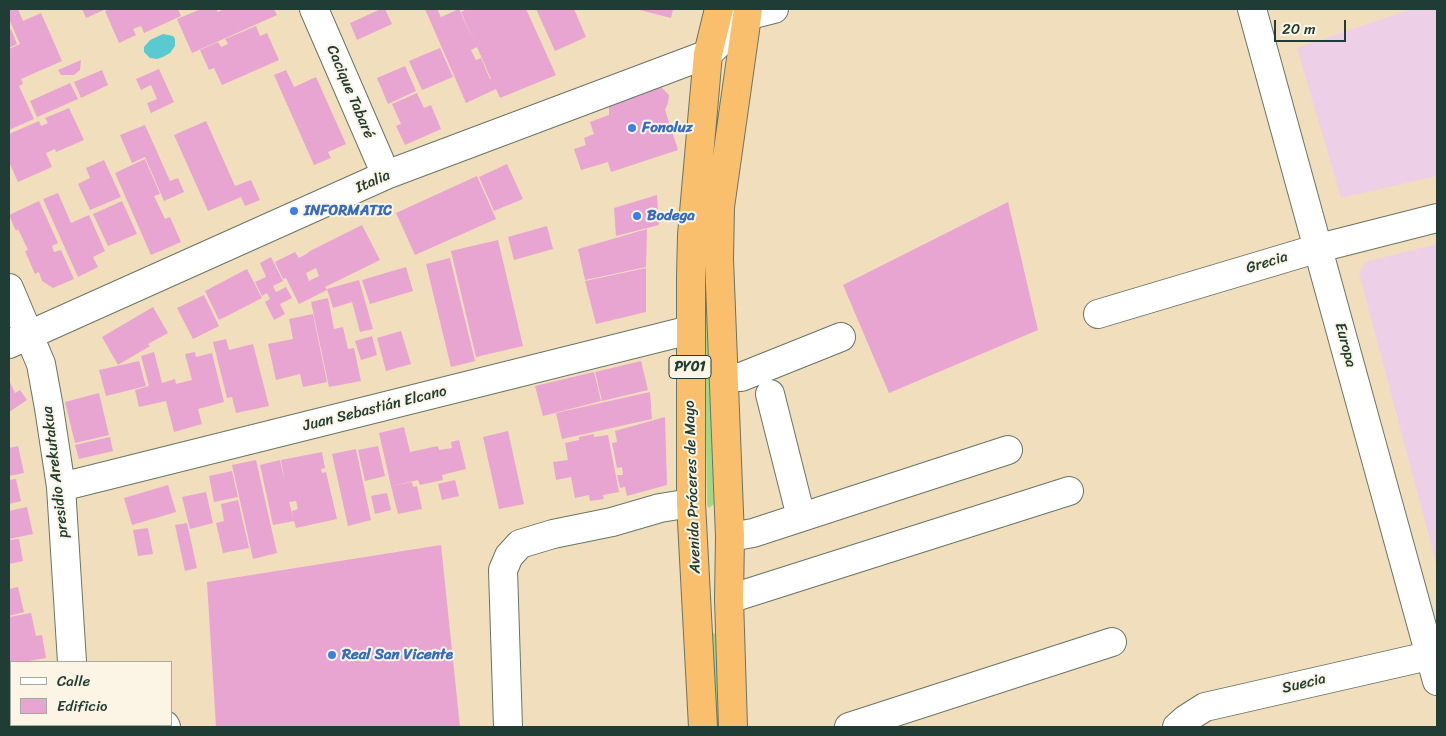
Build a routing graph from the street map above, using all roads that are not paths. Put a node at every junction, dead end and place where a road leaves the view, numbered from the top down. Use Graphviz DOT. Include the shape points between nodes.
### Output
graph roads {
  1 [pos="314,9"];
  2 [pos="774,9"];
  3 [pos="1252,9"];
  4 [pos="737,15"];
  5 [pos="708,54"];
  6 [pos="386,175"];
  7 [pos="1437,218"];
  8 [pos="1319,248"];
  9 [pos="9,288"];
  10 [pos="1098,314"];
  11 [pos="690,330"];
  12 [pos="841,337"];
  13 [pos="19,339"];
  14 [pos="725,377"];
  15 [pos="770,394"];
  16 [pos="1008,450"];
  17 [pos="61,487"];
  18 [pos="1069,491"];
  19 [pos="691,502"];
  20 [pos="801,517"];
  21 [pos="730,537"];
  22 [pos="729,599"];
  23 [pos="1112,642"];
  24 [pos="72,661"];
  25 [pos="1435,664"];
  26 [pos="508,727"];
  27 [pos="703,727"];
  28 [pos="734,727"];
  29 [pos="849,727"];
  30 [pos="1177,727"];
  1 -- 6 [label="street, Cacique Tabaré"];
  2 -- 4 [label="street"];
  3 -- 8 [label="street, Europa"];
  4 -- 5 [label="highway, Avenida Próceres de Mayo / PY01"];
  4 -- 14 [label="highway, PY01" via="720,206 719,259"];
  5 -- 6 [label="street, Italia"];
  5 -- 11 [label="highway, Avenida Próceres de Mayo / PY01" via="692,235"];
  6 -- 13 [label="street, Italia"];
  7 -- 8 [label="street, Grecia"];
  8 -- 10 [label="street, Grecia"];
  8 -- 25 [label="street, Europa"];
  9 -- 13 [label="street, presidio Arekutakua"];
  11 -- 17 [label="street, Juan Sebastián Elcano"];
  11 -- 19 [label="highway, Avenida Próceres de Mayo / PY01"];
  12 -- 14 [label="street" via="742,377"];
  13 -- 17 [label="street, presidio Arekutakua" via="41,364"];
  14 -- 21 [label="highway, PY01"];
  15 -- 20 [label="street"];
  16 -- 20 [label="street"];
  17 -- 24 [label="street, presidio Arekutakua"];
  18 -- 22 [label="street"];
  19 -- 26 [label="street" via="553,534 520,544 509,556 503,570"];
  19 -- 27 [label="highway, Avenida Próceres de Mayo / PY01"];
  20 -- 21 [label="street"];
  21 -- 22 [label="highway, PY01"];
  22 -- 28 [label="highway, PY01"];
  23 -- 29 [label="street"];
  25 -- 30 [label="street, Suecia" via="1205,707"];
}
